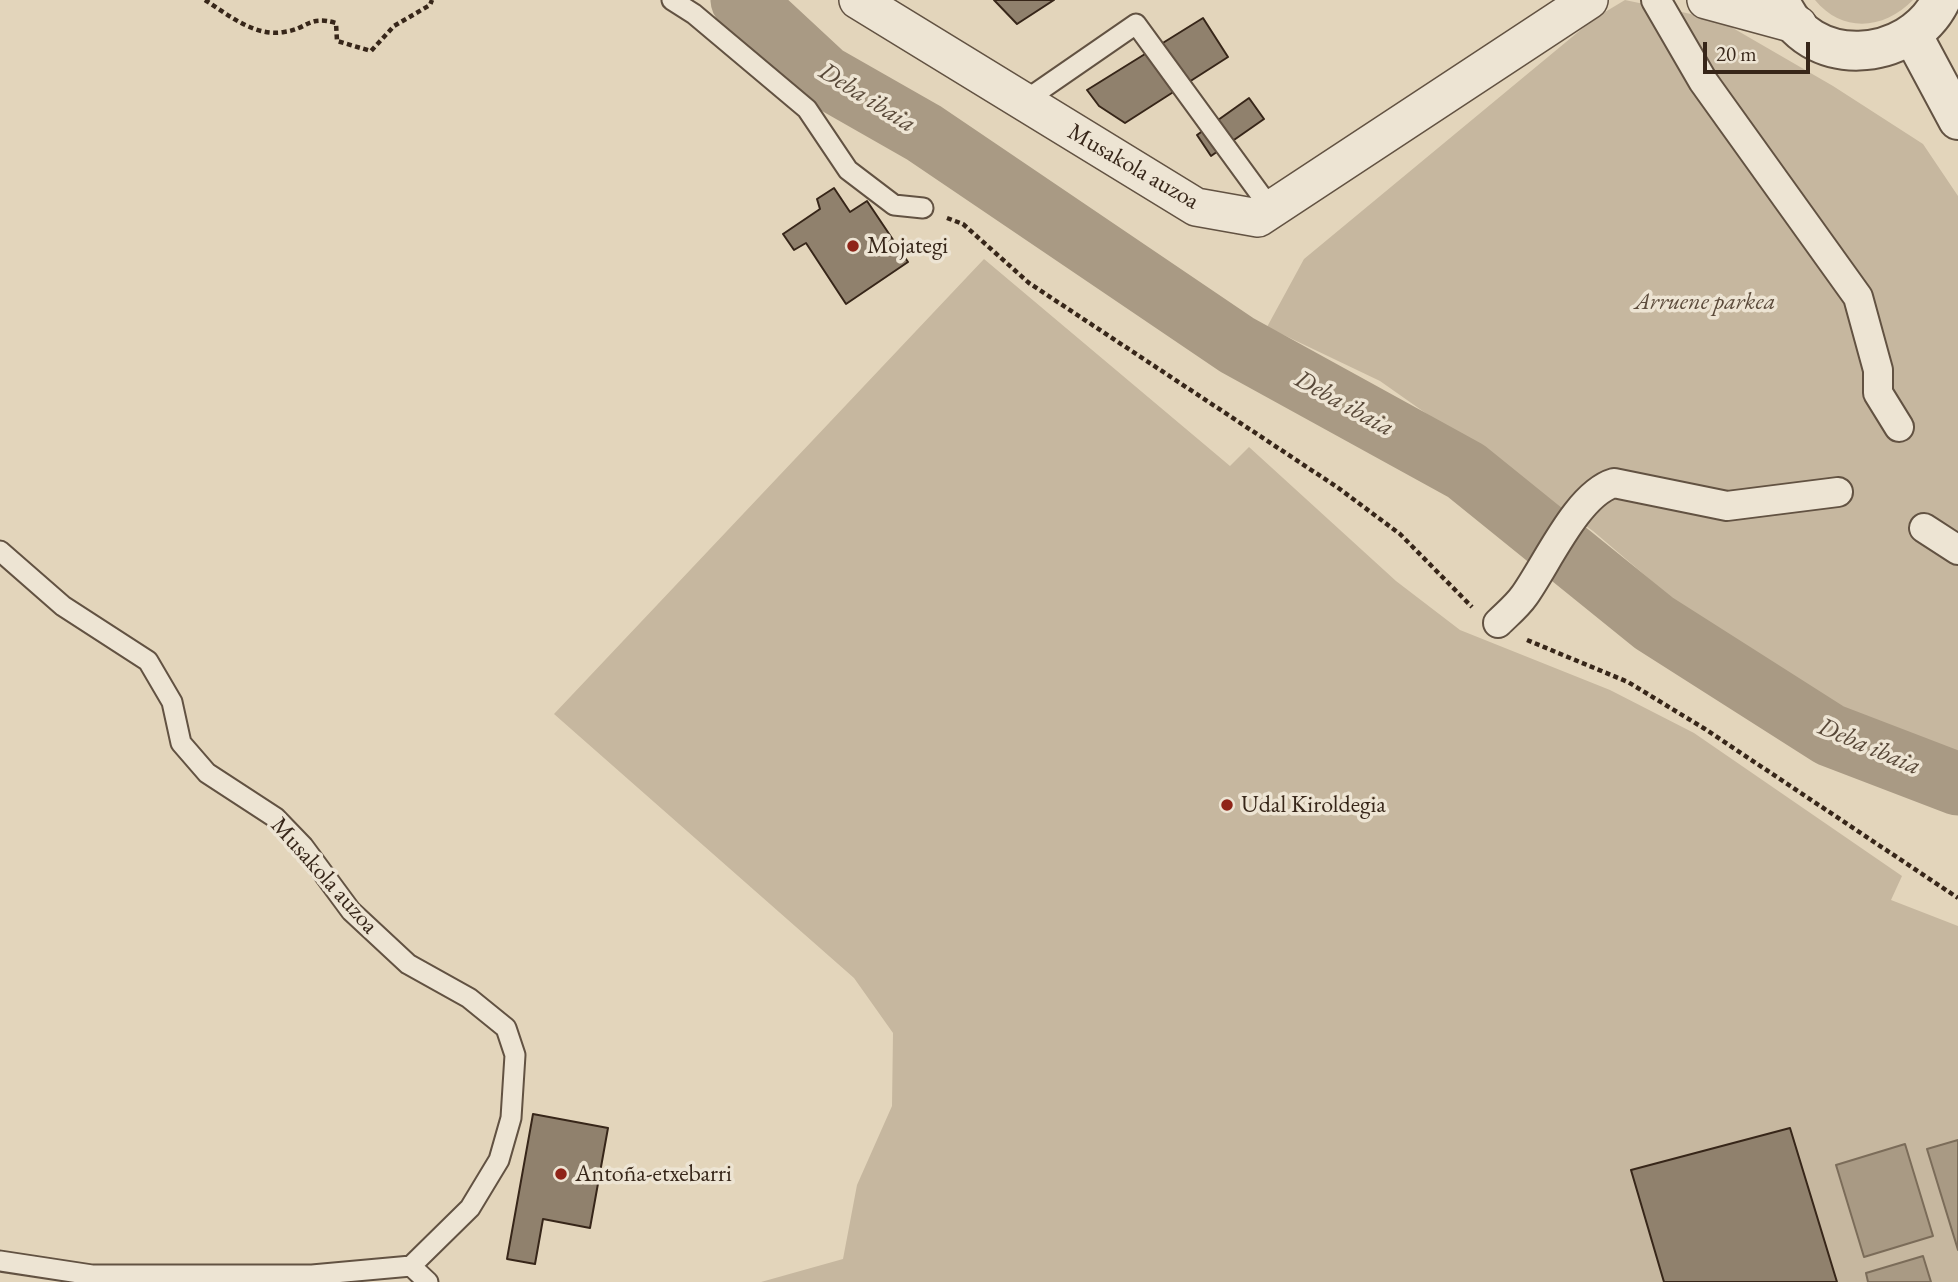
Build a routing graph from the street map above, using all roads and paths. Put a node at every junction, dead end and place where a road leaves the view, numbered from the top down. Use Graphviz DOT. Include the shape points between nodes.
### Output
graph roads {
  1 [pos="205,0"];
  2 [pos="432,0"];
  3 [pos="672,0"];
  4 [pos="858,0"];
  5 [pos="1589,0"];
  6 [pos="1656,0"];
  7 [pos="1706,0"];
  8 [pos="1941,0"];
  9 [pos="1789,12"];
  10 [pos="1913,36"];
  11 [pos="1023,102"];
  12 [pos="1958,120"];
  13 [pos="923,208"];
  14 [pos="1271,209"];
  15 [pos="1899,427"];
  16 [pos="1838,492"];
  17 [pos="1924,528"];
  18 [pos="1958,550"];
  19 [pos="0,551"];
  20 [pos="1498,623"];
  21 [pos="1958,898"];
  22 [pos="0,1261"];
  23 [pos="411,1266"];
  24 [pos="428,1282"];
  1 -- 2 [label="path" via="264,33 286,33 320,19 335,23 337,41 371,51 394,26"];
  3 -- 13 [label="lane" via="807,108 848,170 894,205"];
  4 -- 11 [label="street, Musakola auzoa"];
  5 -- 14 [label="street, Musakola auzoa"];
  6 -- 15 [label="street" via="1703,81 1858,297 1878,370 1878,393"];
  7 -- 9 [label="street"];
  8 -- 10 [label="street"];
  9 -- 10 [label="street" via="1807,35 1842,51 1876,51"];
  10 -- 12 [label="street"];
  11 -- 14 [label="street, Musakola auzoa" via="1196,207 1258,218"];
  11 -- 14 [label="lane" via="1136,23"];
  13 -- 20 [label="path" via="963,224 1029,283 1337,487 1400,534 1470,605"];
  16 -- 20 [label="street" via="1727,506 1614,484 1602,487 1582,507 1523,598"];
  17 -- 18 [label="street"];
  19 -- 23 [label="lane, Musakola auzoa" via="63,606 148,661 173,702 181,743 207,773 276,818 351,911 408,964 469,998 506,1028 515,1055 510,1118 499,1160 470,1208"];
  20 -- 21 [label="path" via="1513,634 1628,682"];
  22 -- 23 [label="lane" via="92,1275 312,1275"];
  23 -- 24 [label="lane"];
}
